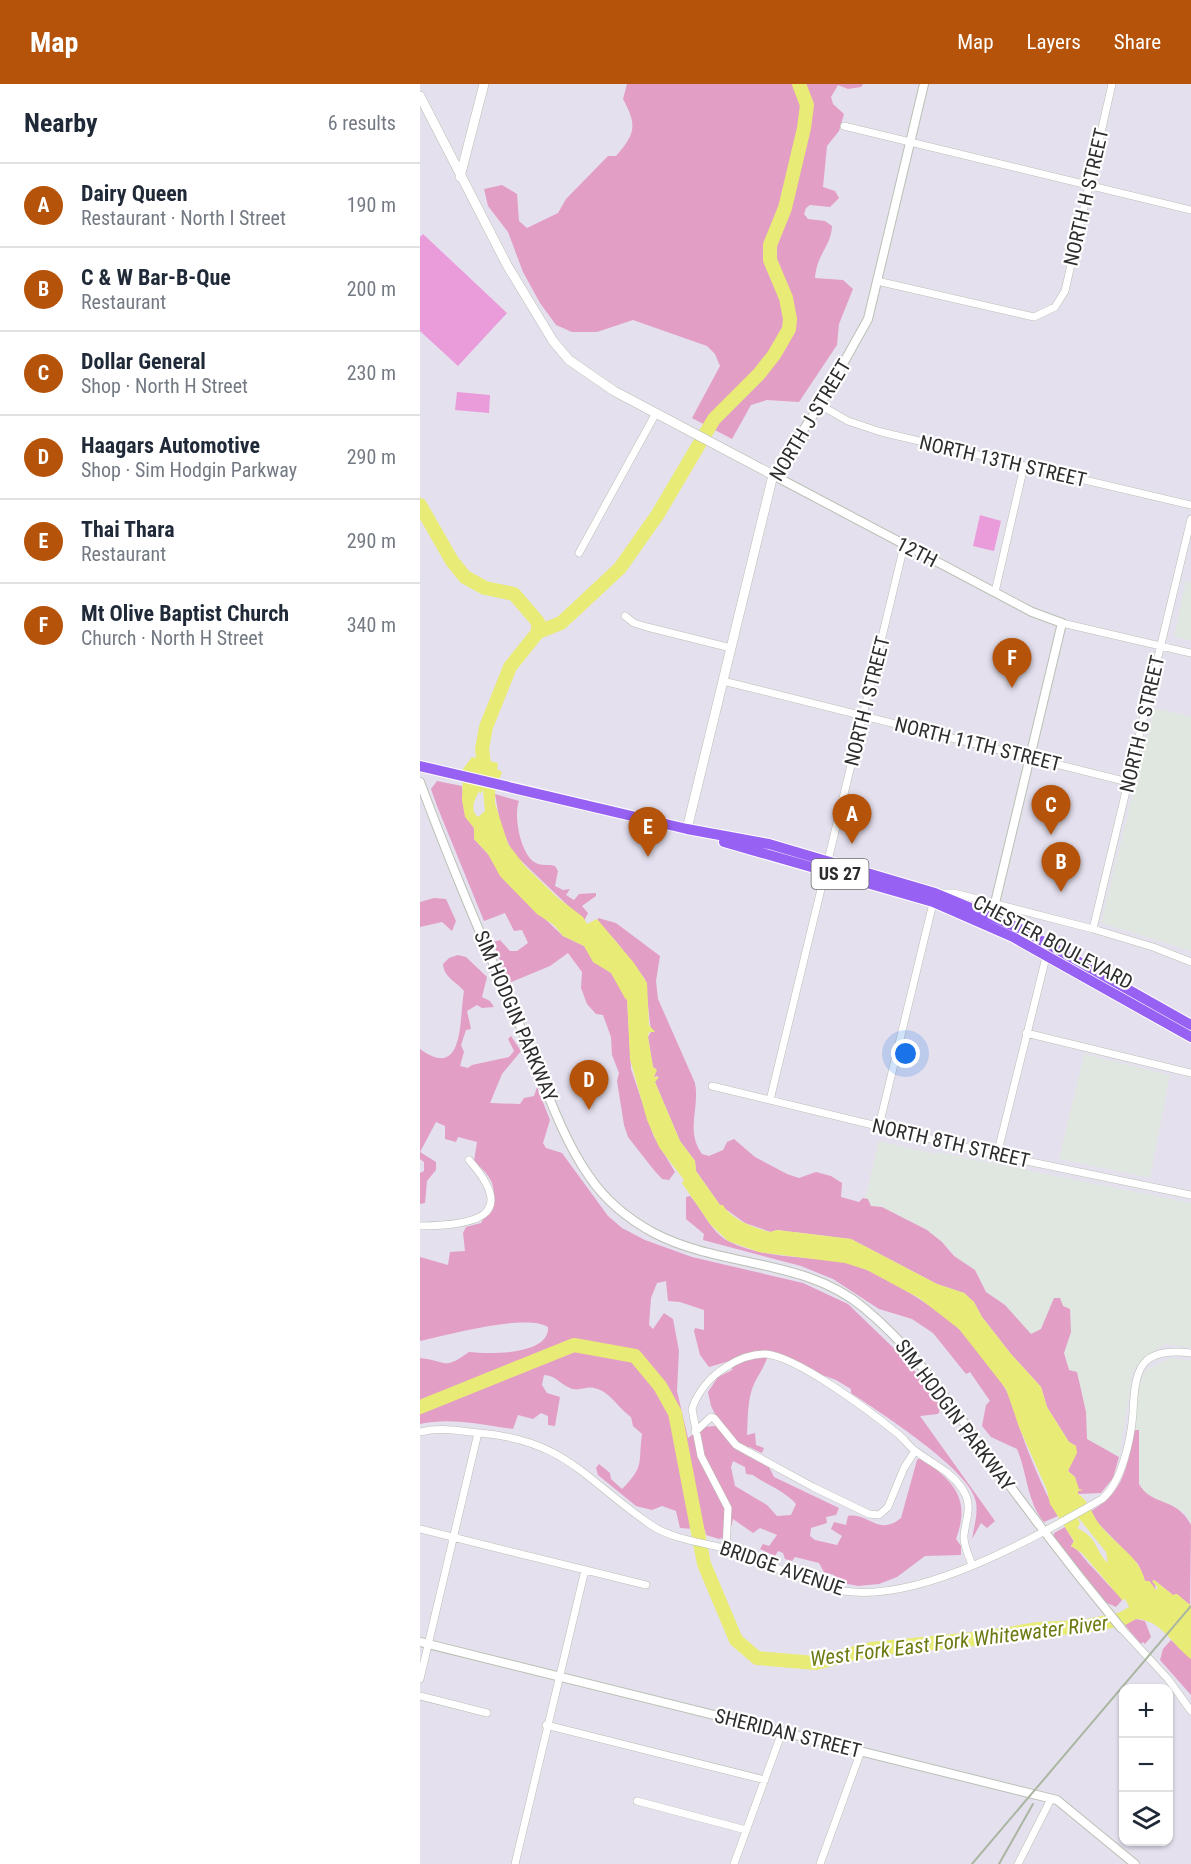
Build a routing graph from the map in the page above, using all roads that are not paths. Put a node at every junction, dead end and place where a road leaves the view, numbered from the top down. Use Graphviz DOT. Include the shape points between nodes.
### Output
graph roads {
  1 [pos="484,84"];
  2 [pos="924,84"];
  3 [pos="1112,84"];
  4 [pos="420,96"];
  5 [pos="844,126"];
  6 [pos="910,142"];
  7 [pos="460,177"];
  8 [pos="1089,186"];
  9 [pos="1191,210"];
  10 [pos="877,281"];
  11 [pos="820,405"];
  12 [pos="656,413"];
  13 [pos="1024,466"];
  14 [pos="773,475"];
  15 [pos="1191,505"];
  16 [pos="1191,519"];
  17 [pos="904,546"];
  18 [pos="579,553"];
  19 [pos="995,592"];
  20 [pos="625,616"];
  21 [pos="1062,623"];
  22 [pos="1161,645"];
  23 [pos="731,648"];
  24 [pos="1191,653"];
  25 [pos="723,681"];
  26 [pos="863,716"];
  27 [pos="1031,757"];
  28 [pos="422,766"];
  29 [pos="420,782"];
  30 [pos="1128,782"];
  31 [pos="687,829"];
  32 [pos="827,866"];
  33 [pos="934,897"];
  34 [pos="994,904"];
  35 [pos="991,922"];
  36 [pos="1093,929"];
  37 [pos="1047,950"];
  38 [pos="1191,962"];
  39 [pos="1191,1025"];
  40 [pos="1026,1033"];
  41 [pos="1191,1037"];
  42 [pos="1191,1073"];
  43 [pos="712,1086"];
  44 [pos="770,1100"];
  45 [pos="879,1126"];
  46 [pos="997,1155"];
  47 [pos="469,1160"];
  48 [pos="1191,1195"];
  49 [pos="420,1226"];
  50 [pos="1191,1353"];
  51 [pos="420,1432"];
  52 [pos="695,1432"];
  53 [pos="478,1433"];
  54 [pos="915,1451"];
  55 [pos="420,1529"];
  56 [pos="1047,1531"];
  57 [pos="454,1538"];
  58 [pos="726,1549"];
  59 [pos="972,1565"];
  60 [pos="585,1570"];
  61 [pos="646,1585"];
  62 [pos="1121,1629"];
  63 [pos="424,1643"];
  64 [pos="559,1677"];
  65 [pos="420,1679"];
  66 [pos="420,1696"];
  67 [pos="1191,1711"];
  68 [pos="487,1713"];
  69 [pos="546,1725"];
  70 [pos="782,1732"];
  71 [pos="861,1751"];
  72 [pos="765,1780"];
  73 [pos="1052,1799"];
  74 [pos="636,1801"];
  75 [pos="746,1830"];
  76 [pos="514,1864"];
  77 [pos="734,1864"];
  78 [pos="820,1864"];
  79 [pos="1018,1864"];
  80 [pos="1135,1864"];
  1 -- 7 [label="main road"];
  2 -- 6 [label="street, NORTH J STREET"];
  3 -- 8 [label="street, NORTH H STREET"];
  4 -- 7 [label="main road"];
  5 -- 6 [label="street"];
  6 -- 8 [label="street"];
  6 -- 10 [label="street, NORTH J STREET"];
  7 -- 12 [label="main road" via="507,265 561,352 584,373"];
  8 -- 9 [label="street"];
  8 -- 10 [label="street, NORTH H STREET" via="1065,291 1055,307 1034,317"];
  10 -- 11 [label="street, NORTH J STREET" via="863,331"];
  11 -- 13 [label="street, NORTH 13TH STREET" via="858,425"];
  11 -- 14 [label="street, NORTH J STREET"];
  12 -- 14 [label="main road"];
  12 -- 18 [label="street"];
  13 -- 15 [label="street, NORTH 13TH STREET"];
  13 -- 19 [label="street"];
  14 -- 17 [label="street, 12TH"];
  14 -- 23 [label="main road, NORTH J STREET"];
  16 -- 22 [label="street, NORTH G STREET"];
  17 -- 19 [label="street, 12TH"];
  17 -- 26 [label="street, NORTH I STREET"];
  19 -- 21 [label="street, 12TH"];
  20 -- 23 [label="street" via="647,627"];
  21 -- 22 [label="street"];
  21 -- 27 [label="street"];
  22 -- 24 [label="street"];
  22 -- 30 [label="street, NORTH G STREET"];
  23 -- 25 [label="main road, NORTH J STREET"];
  25 -- 26 [label="street, NORTH 11TH STREET"];
  25 -- 31 [label="main road, NORTH J STREET"];
  26 -- 27 [label="street, NORTH 11TH STREET"];
  26 -- 32 [label="street, NORTH I STREET"];
  27 -- 30 [label="street, NORTH 11TH STREET"];
  27 -- 34 [label="street"];
  28 -- 31 [label="highway, CHESTER BOULEVARD / US 27"];
  29 -- 56 [label="street, SIM HODGIN PARKWAY" via="547,1090 577,1156 600,1192 626,1215 661,1236 700,1251 815,1279 857,1302 917,1361"];
  30 -- 36 [label="street, NORTH G STREET"];
  31 -- 32 [label="highway, CHESTER BOULEVARD / US 27" via="767,856"];
  32 -- 33 [label="highway, CHESTER BOULEVARD / US 27"];
  32 -- 44 [label="street, NORTH I STREET"];
  33 -- 34 [label="street, CHESTER BOULEVARD" via="954,893"];
  33 -- 35 [label="highway, CHESTER BOULEVARD / US 27"];
  33 -- 45 [label="street"];
  34 -- 35 [label="street"];
  34 -- 36 [label="street, CHESTER BOULEVARD"];
  35 -- 37 [label="highway, CHESTER BOULEVARD / US 27"];
  36 -- 38 [label="street, CHESTER BOULEVARD"];
  37 -- 39 [label="highway, CHESTER BOULEVARD / US 27"];
  37 -- 40 [label="street"];
  37 -- 41 [label="highway, CHESTER BOULEVARD / US 27"];
  40 -- 42 [label="street"];
  40 -- 46 [label="street"];
  43 -- 44 [label="street, NORTH 8TH STREET"];
  44 -- 45 [label="street, NORTH 8TH STREET"];
  45 -- 46 [label="street, NORTH 8TH STREET"];
  46 -- 48 [label="street, NORTH 8TH STREET"];
  47 -- 49 [label="street" via="486,1179 491,1192 484,1214 474,1222 454,1226"];
  50 -- 56 [label="street, BRIDGE AVENUE" via="1160,1353 1139,1370 1133,1383 1132,1418 1120,1473 1111,1490"];
  51 -- 53 [label="street, BRIDGE AVENUE" via="448,1429"];
  52 -- 54 [label="street" via="714,1418 736,1445 864,1513 879,1515 888,1508 903,1468"];
  52 -- 54 [label="street" via="692,1408 710,1378 739,1359 765,1354 815,1376 882,1422"];
  52 -- 58 [label="street" via="701,1456 728,1508"];
  53 -- 57 [label="street"];
  53 -- 58 [label="street, BRIDGE AVENUE" via="510,1436 549,1449 652,1525"];
  54 -- 59 [label="street" via="940,1465 964,1491 969,1509 965,1546"];
  55 -- 57 [label="street"];
  56 -- 59 [label="street, BRIDGE AVENUE"];
  56 -- 62 [label="street, SIM HODGIN PARKWAY"];
  57 -- 60 [label="street"];
  57 -- 63 [label="street"];
  58 -- 59 [label="street, BRIDGE AVENUE" via="827,1587 866,1593 892,1590"];
  60 -- 61 [label="street"];
  60 -- 64 [label="street"];
  62 -- 67 [label="street, SIM HODGIN PARKWAY" via="1168,1679"];
  63 -- 64 [label="street, SHERIDAN STREET"];
  63 -- 65 [label="street"];
  64 -- 69 [label="street"];
  64 -- 70 [label="street, SHERIDAN STREET"];
  66 -- 68 [label="street"];
  69 -- 72 [label="street"];
  69 -- 76 [label="street"];
  70 -- 71 [label="street, SHERIDAN STREET"];
  70 -- 72 [label="street"];
  71 -- 73 [label="street, SHERIDAN STREET"];
  71 -- 78 [label="street"];
  72 -- 75 [label="street"];
  73 -- 79 [label="street"];
  73 -- 80 [label="street, SHERIDAN STREET"];
  74 -- 75 [label="street"];
  75 -- 77 [label="street"];
}
